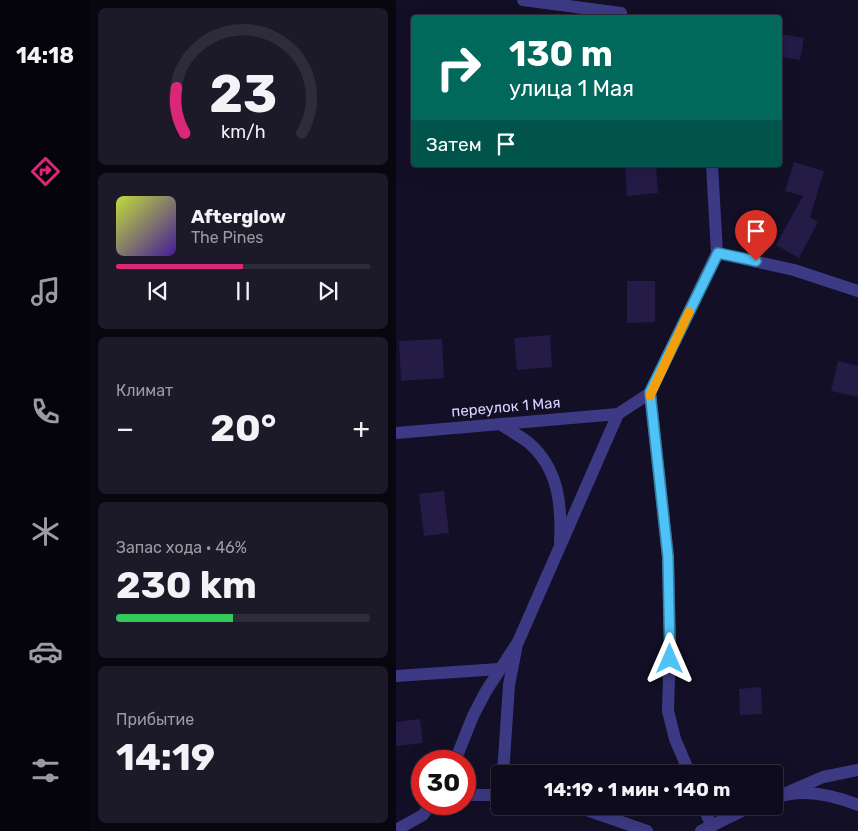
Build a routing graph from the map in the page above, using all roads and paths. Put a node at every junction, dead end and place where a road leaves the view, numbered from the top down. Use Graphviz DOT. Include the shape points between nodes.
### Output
graph roads {
  1 [pos="523,0"];
  2 [pos="616,0"];
  3 [pos="624,15"];
  4 [pos="712,167"];
  5 [pos="718,253"];
  6 [pos="858,291"];
  7 [pos="650,392"];
  8 [pos="618,414"];
  9 [pos="500,424"];
  10 [pos="396,433"];
  11 [pos="560,544"];
  12 [pos="518,642"];
  13 [pos="499,669"];
  14 [pos="396,676"];
  15 [pos="459,750"];
  16 [pos="504,765"];
  17 [pos="686,765"];
  18 [pos="858,770"];
  19 [pos="476,794"];
  20 [pos="491,795"];
  21 [pos="783,795"];
  22 [pos="783,796"];
  23 [pos="858,805"];
  24 [pos="423,815"];
  25 [pos="602,815"];
  26 [pos="704,815"];
  27 [pos="734,815"];
  28 [pos="401,828"];
  29 [pos="706,829"];
  30 [pos="647,831"];
  1 -- 3 [label="street"];
  2 -- 3 [label="street"];
  4 -- 5 [label="street"];
  5 -- 6 [label="street" via="794,270"];
  5 -- 7 [label="street"];
  7 -- 8 [label="street"];
  7 -- 17 [label="street" via="668,557 668,711"];
  8 -- 9 [label="street, переулок 1 Мая"];
  8 -- 11 [label="street"];
  9 -- 10 [label="street, переулок 1 Мая"];
  9 -- 11 [label="street" via="530,444 552,470 561,518"];
  11 -- 12 [label="street"];
  12 -- 13 [label="street"];
  12 -- 16 [label="street" via="509,686"];
  13 -- 14 [label="street"];
  13 -- 15 [label="street" via="473,716"];
  18 -- 21 [label="street" via="823,777"];
  19 -- 20 [label="street"];
  22 -- 23 [label="street" via="833,796"];
  24 -- 28 [label="street"];
  25 -- 30 [label="street"];
  26 -- 29 [label="street"];
  27 -- 29 [label="street"];
}
